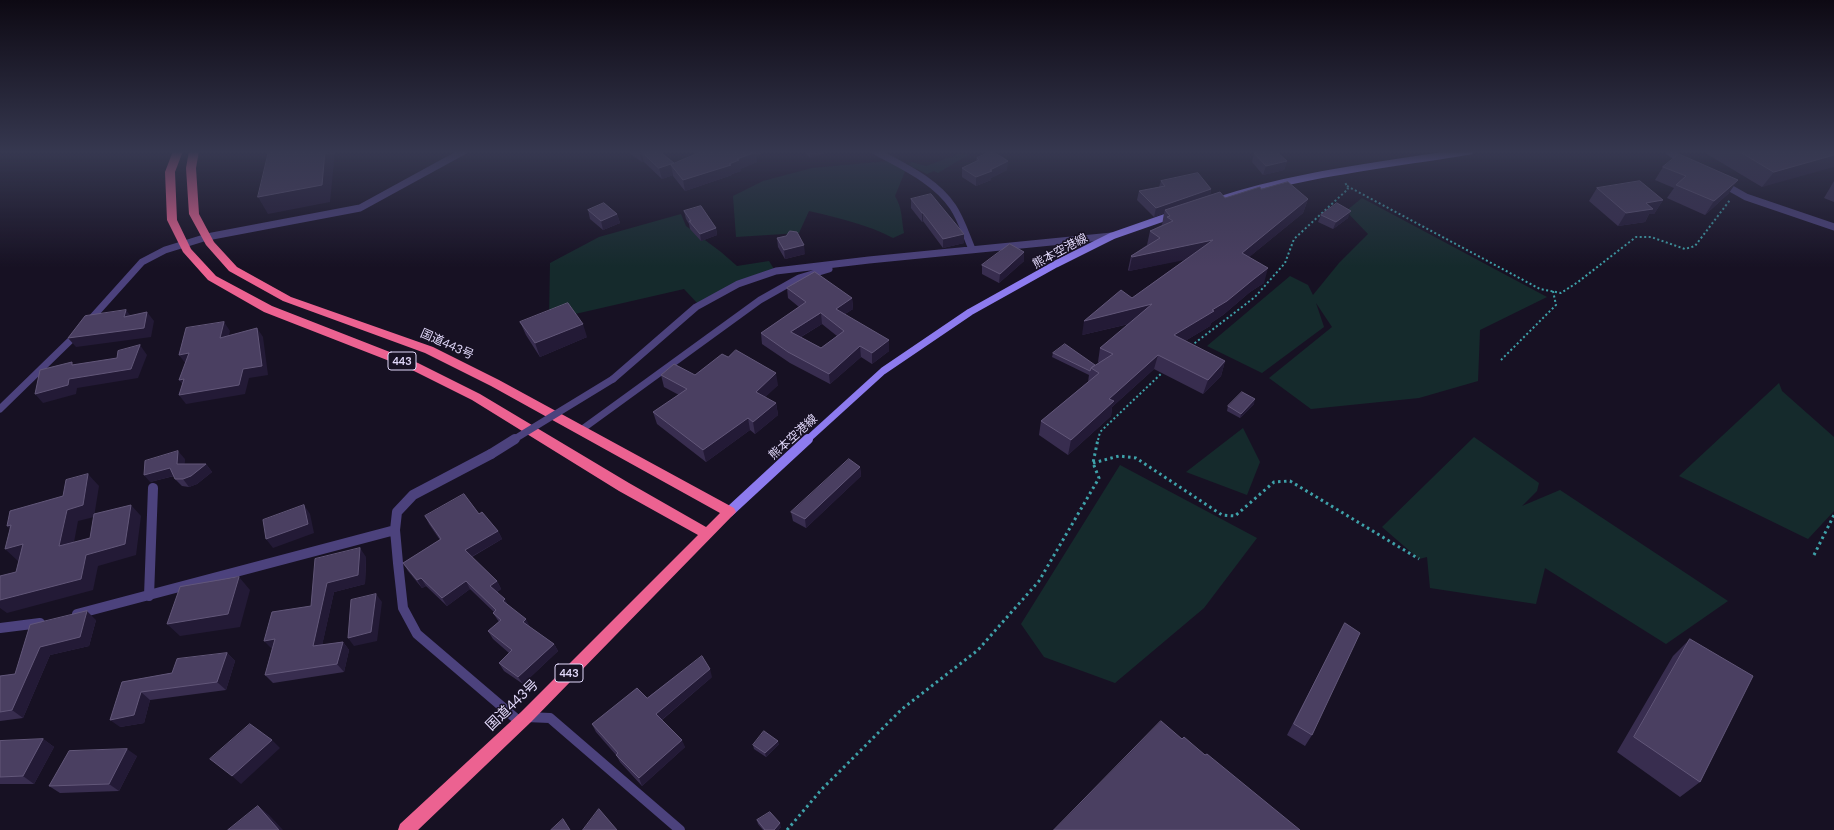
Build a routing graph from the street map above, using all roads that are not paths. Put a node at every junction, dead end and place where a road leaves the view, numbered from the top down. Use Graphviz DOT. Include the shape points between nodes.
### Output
graph roads {
  1 [pos="171,190"];
  2 [pos="192,190"];
  3 [pos="393,190"];
  4 [pos="936,190"];
  5 [pos="1250,190"];
  6 [pos="1733,190"];
  7 [pos="1206,204"];
  8 [pos="1178,213"];
  9 [pos="1834,227"];
  10 [pos="1112,236"];
  11 [pos="207,237"];
  12 [pos="183,244"];
  13 [pos="972,249"];
  14 [pos="849,262"];
  15 [pos="0,409"];
  16 [pos="581,430"];
  17 [pos="153,488"];
  18 [pos="729,512"];
  19 [pos="395,530"];
  20 [pos="706,533"];
  21 [pos="150,596"];
  22 [pos="65,617"];
  23 [pos="50,621"];
  24 [pos="0,628"];
  25 [pos="523,720"];
  26 [pos="406,830"];
  27 [pos="680,830"];
  1 -- 12 [label="highway, 443" via="172,220"];
  2 -- 11 [label="highway, 国道443号 / 443" via="194,214"];
  3 -- 11 [label="street" via="360,208"];
  4 -- 13 [label="street" via="952,206"];
  5 -- 7 [label="main road"];
  6 -- 9 [label="street" via="1746,197"];
  8 -- 10 [label="main road, 熊本空港線"];
  10 -- 13 [label="street" via="1005,248"];
  10 -- 18 [label="main road, 熊本空港線" via="970,312 883,371"];
  11 -- 12 [label="street"];
  11 -- 16 [label="highway, 国道443号 / 443" via="233,269 287,299 429,350"];
  12 -- 15 [label="street" via="142,262 53,359"];
  12 -- 20 [label="highway, 443" via="212,278 268,309 414,366 476,397 624,487"];
  13 -- 14 [label="street"];
  14 -- 16 [label="street" via="799,278 760,300"];
  14 -- 19 [label="street, bridge" via="776,271 738,284 696,307 613,379 491,454 413,495 397,512"];
  16 -- 18 [label="highway, 国道443号 / 443"];
  17 -- 21 [label="street"];
  18 -- 20 [label="highway, 国道443号 / 443"];
  19 -- 21 [label="street"];
  19 -- 25 [label="street" via="403,608 417,634"];
  20 -- 25 [label="highway, 国道443号 / 443"];
  21 -- 22 [label="street"];
  23 -- 24 [label="street"];
  25 -- 26 [label="highway, 国道443号 / 443"];
  25 -- 27 [label="street" via="550,718"];
}
